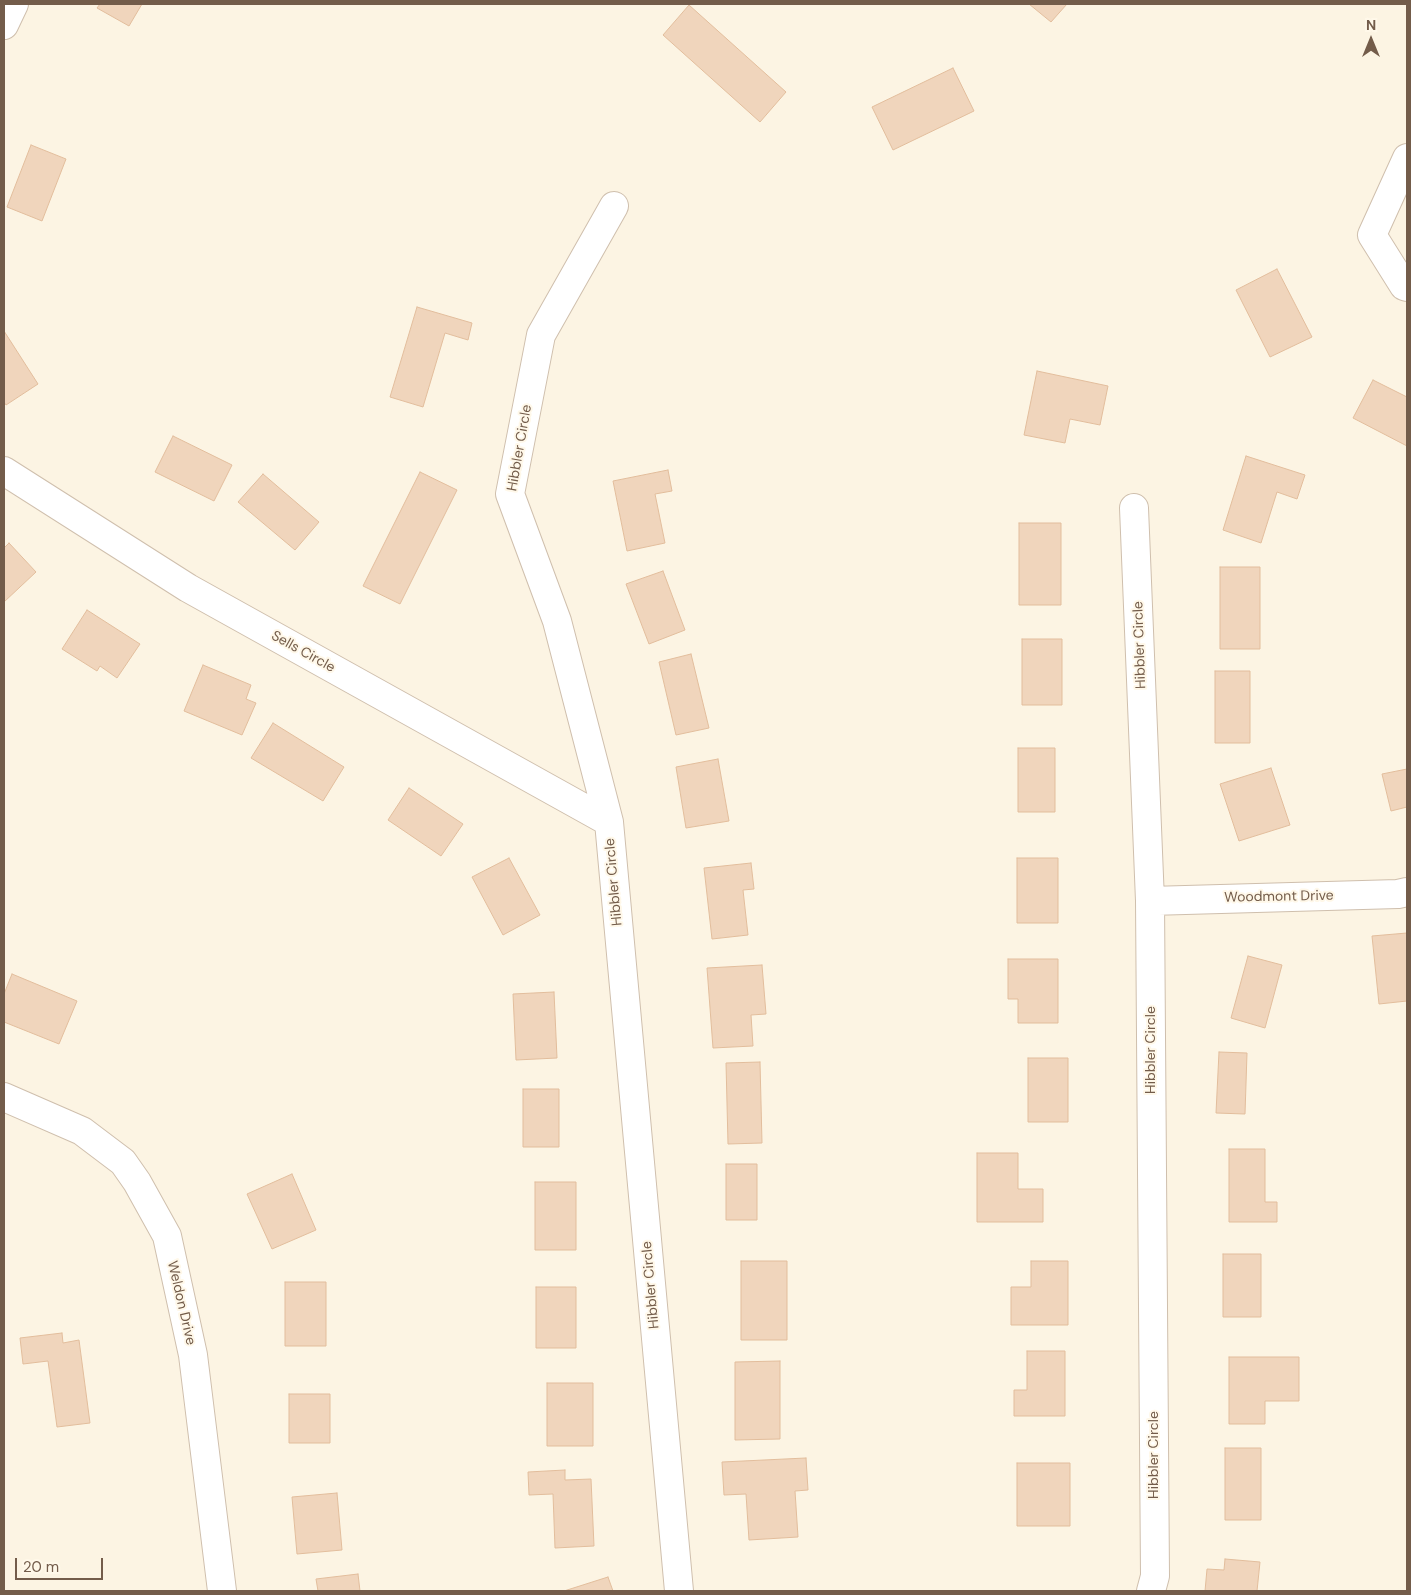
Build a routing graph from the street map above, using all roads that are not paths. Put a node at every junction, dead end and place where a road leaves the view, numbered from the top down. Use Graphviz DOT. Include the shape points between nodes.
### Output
graph roads {
  1 [pos="14,4"];
  2 [pos="4,25"];
  3 [pos="1407,158"];
  4 [pos="614,206"];
  5 [pos="1407,287"];
  6 [pos="4,471"];
  7 [pos="1134,508"];
  8 [pos="609,822"];
  9 [pos="1407,892"];
  10 [pos="1150,901"];
  11 [pos="4,1097"];
  12 [pos="222,1591"];
  13 [pos="679,1591"];
  14 [pos="1151,1591"];
  1 -- 2 [label="street"];
  3 -- 5 [label="street" via="1372,235"];
  4 -- 8 [label="street, Hibbler Circle" via="542,335 510,494 557,621"];
  6 -- 8 [label="street, Sells Circle" via="188,588"];
  7 -- 10 [label="street, Hibbler Circle"];
  8 -- 13 [label="street, Hibbler Circle"];
  9 -- 10 [label="street, Woodmont Drive"];
  10 -- 14 [label="street, Hibbler Circle" via="1155,1576"];
  11 -- 12 [label="street, Weldon Drive" via="82,1131 123,1162 167,1236 193,1355"];
}
